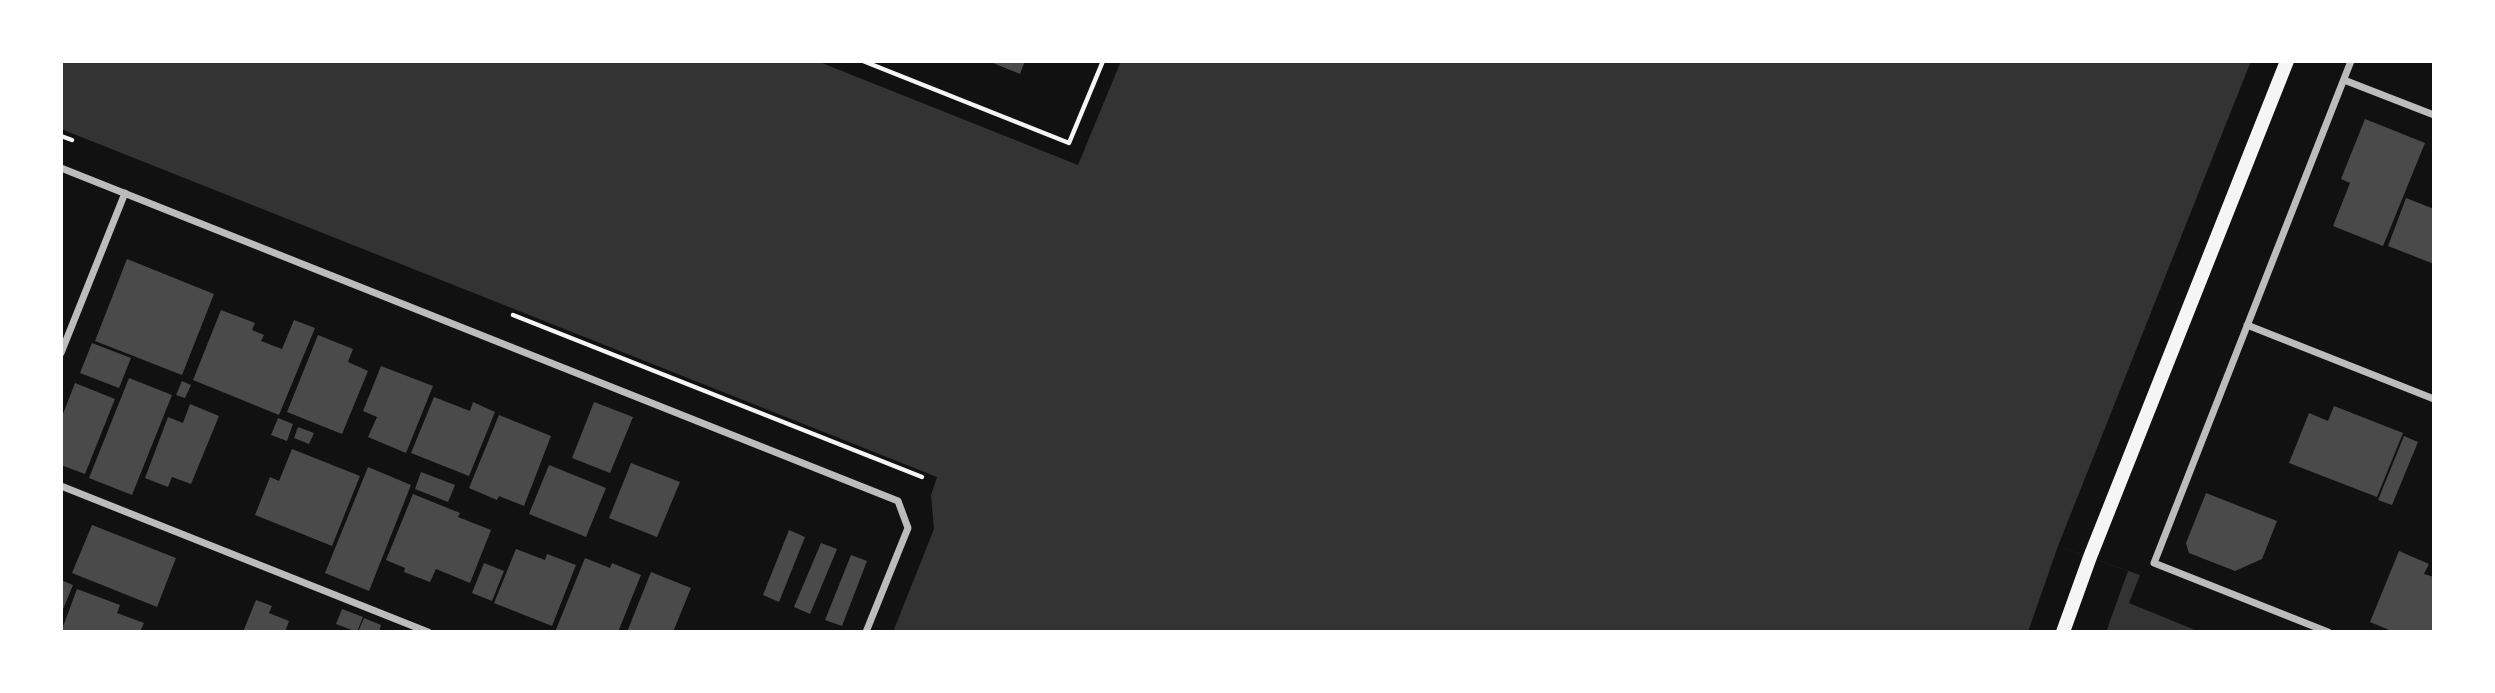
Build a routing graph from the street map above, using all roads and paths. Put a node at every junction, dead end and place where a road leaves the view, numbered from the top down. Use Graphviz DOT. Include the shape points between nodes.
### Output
graph roads {
  1 [pos="863,61"];
  2 [pos="1103,61"];
  3 [pos="2287,61"];
  4 [pos="2351,61"];
  5 [pos="2344,79"];
  6 [pos="2434,115"];
  7 [pos="61,168"];
  8 [pos="125,193"];
  9 [pos="2248,325"];
  10 [pos="61,354"];
  11 [pos="2434,398"];
  12 [pos="61,486"];
  13 [pos="428,632"];
  14 [pos="866,632"];
  15 [pos="2063,632"];
  16 [pos="2328,632"];
  1 -- 2 [label="path" via="1069,143"];
  3 -- 15 [label="main road"];
  4 -- 5 [label="street"];
  5 -- 6 [label="street"];
  5 -- 9 [label="street"];
  7 -- 8 [label="street"];
  8 -- 10 [label="street"];
  8 -- 14 [label="street" via="898,500 908,528"];
  9 -- 11 [label="street"];
  9 -- 16 [label="street" via="2154,563"];
  12 -- 13 [label="street"];
}
